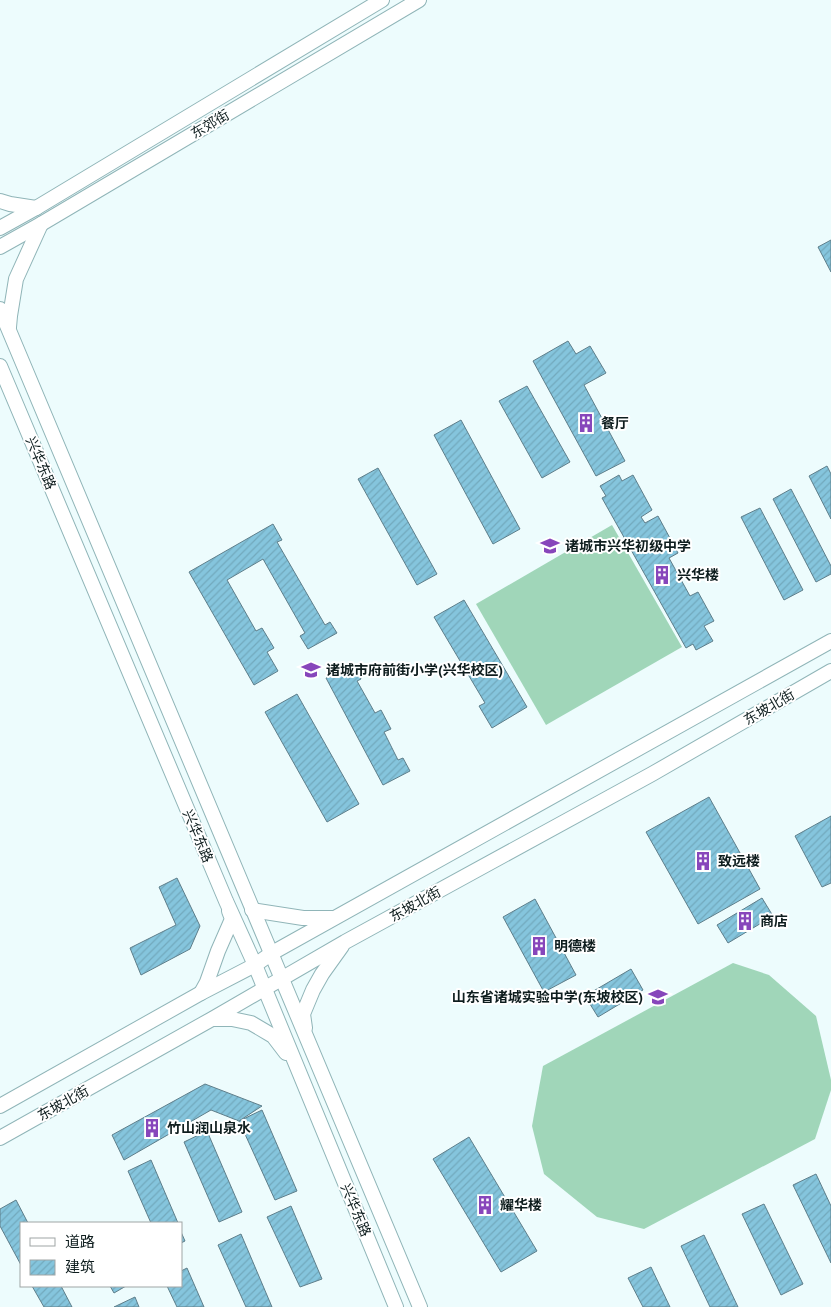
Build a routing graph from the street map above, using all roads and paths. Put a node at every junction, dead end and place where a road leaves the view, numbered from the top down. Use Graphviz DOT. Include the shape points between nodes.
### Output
graph roads {
  1 [pos="382,0"];
  2 [pos="418,0"];
  3 [pos="0,201"];
  4 [pos="36,208"];
  5 [pos="41,224"];
  6 [pos="0,228"];
  7 [pos="0,247"];
  8 [pos="0,309"];
  9 [pos="9,330"];
  10 [pos="0,366"];
  11 [pos="831,641"];
  12 [pos="831,671"];
  13 [pos="226,901"];
  14 [pos="252,910"];
  15 [pos="335,918"];
  16 [pos="345,942"];
  17 [pos="272,954"];
  18 [pos="255,966"];
  19 [pos="281,978"];
  20 [pos="265,989"];
  21 [pos="201,993"];
  22 [pos="212,1019"];
  23 [pos="306,1038"];
  24 [pos="296,1065"];
  25 [pos="0,1106"];
  26 [pos="0,1138"];
  27 [pos="396,1307"];
  28 [pos="420,1307"];
  1 -- 4 [label="main road, 东郊街"];
  2 -- 5 [label="main road, 东郊街"];
  3 -- 4 [label="main road"];
  4 -- 6 [label="main road, 东郊街"];
  5 -- 7 [label="main road, 东郊街"];
  5 -- 9 [label="main road" via="16,278"];
  8 -- 9 [label="main road"];
  9 -- 14 [label="main road"];
  10 -- 13 [label="main road, 兴华东路"];
  11 -- 15 [label="main road, 东坡北街"];
  12 -- 16 [label="main road, 东坡北街" via="644,779"];
  13 -- 18 [label="main road, 兴华东路"];
  13 -- 21 [label="main road" via="232,919"];
  14 -- 15 [label="main road" via="303,918"];
  14 -- 17 [label="main road"];
  15 -- 17 [label="main road, 东坡北街"];
  16 -- 19 [label="main road, 东坡北街"];
  16 -- 23 [label="main road" via="322,974 302,1014"];
  17 -- 18 [label="main road, 东坡北街"];
  17 -- 19 [label="main road"];
  18 -- 20 [label="main road, 兴华东路"];
  18 -- 21 [label="main road, 东坡北街"];
  19 -- 20 [label="main road, 东坡北街"];
  19 -- 23 [label="main road"];
  20 -- 22 [label="main road, 东坡北街"];
  20 -- 24 [label="main road, 兴华东路"];
  21 -- 25 [label="main road, 东坡北街"];
  22 -- 24 [label="main road" via="251,1023 273,1036"];
  22 -- 26 [label="main road, 东坡北街"];
  23 -- 28 [label="main road"];
  24 -- 27 [label="main road, 兴华东路"];
}
